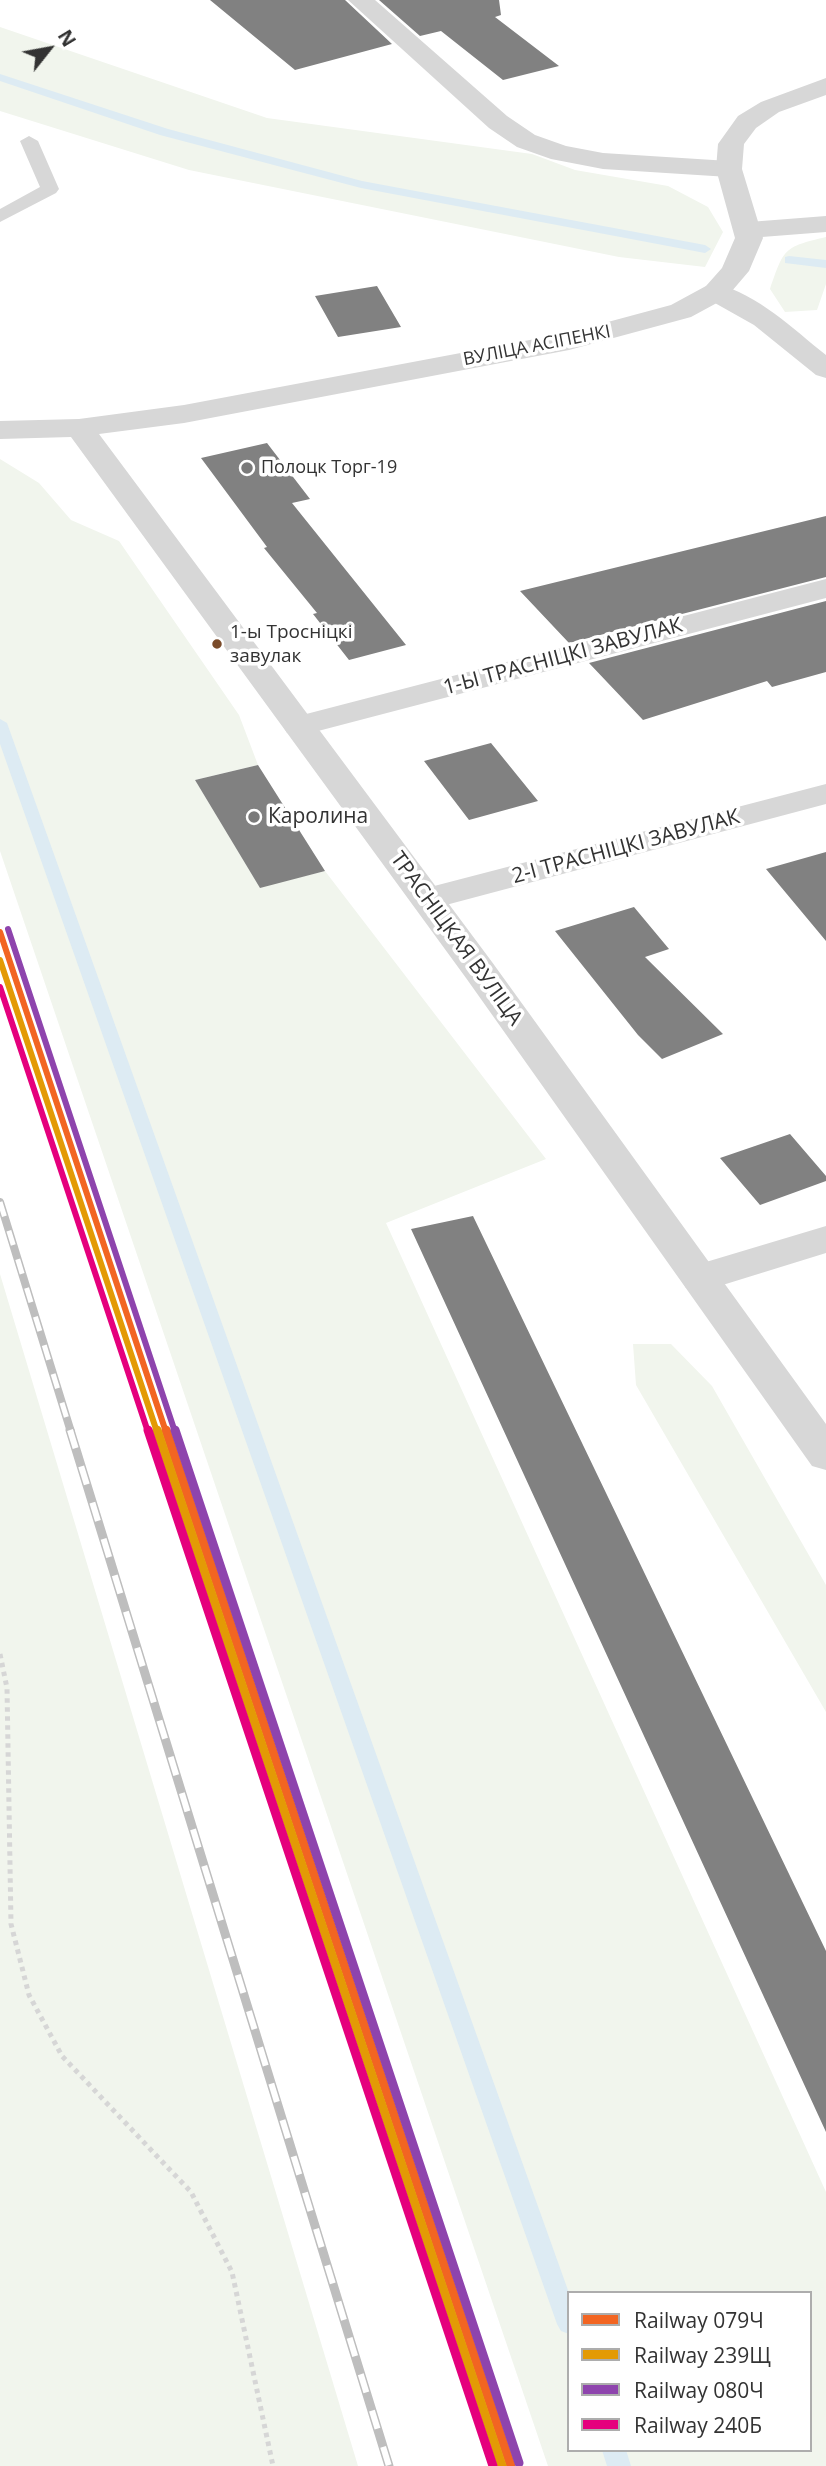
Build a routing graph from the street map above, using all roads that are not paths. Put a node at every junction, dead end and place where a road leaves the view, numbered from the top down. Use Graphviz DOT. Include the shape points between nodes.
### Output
graph roads {
  1 [pos="360,0"];
  2 [pos="826,86"];
  3 [pos="29,141"];
  4 [pos="729,169"];
  5 [pos="0,216"];
  6 [pos="826,224"];
  7 [pos="749,230"];
  8 [pos="716,292"];
  9 [pos="826,369"];
  10 [pos="79,428"];
  11 [pos="0,430"];
  12 [pos="826,588"];
  13 [pos="299,726"];
  14 [pos="826,794"];
  15 [pos="427,899"];
  16 [pos="826,1239"];
  17 [pos="700,1278"];
  18 [pos="826,1455"];
  1 -- 4 [label="street" via="498,122 526,141 603,161"];
  2 -- 4 [label="street" via="770,107 747,122 731,144"];
  3 -- 5 [label="lane" via="50,189"];
  4 -- 7 [label="street"];
  6 -- 7 [label="street"];
  7 -- 8 [label="street, ВУЛІЦА АСІПЕНКІ" via="735,271"];
  8 -- 9 [label="street" via="764,319"];
  8 -- 10 [label="street, ВУЛІЦА АСІПЕНКІ" via="681,311 569,341 184,414"];
  10 -- 11 [label="street, ВУЛІЦА АСІПЕНКІ"];
  10 -- 13 [label="street, ТРАСНІЦКАЯ ВУЛІЦА"];
  12 -- 13 [label="street, 1-Ы ТРАСНІЦКІ ЗАВУЛАК"];
  13 -- 15 [label="street, ТРАСНІЦКАЯ ВУЛІЦА"];
  14 -- 15 [label="street, 2-І ТРАСНІЦКІ ЗАВУЛАК"];
  15 -- 17 [label="street, ТРАСНІЦКАЯ ВУЛІЦА"];
  16 -- 17 [label="street"];
  17 -- 18 [label="street, ТРАСНІЦКАЯ ВУЛІЦА"];
}
